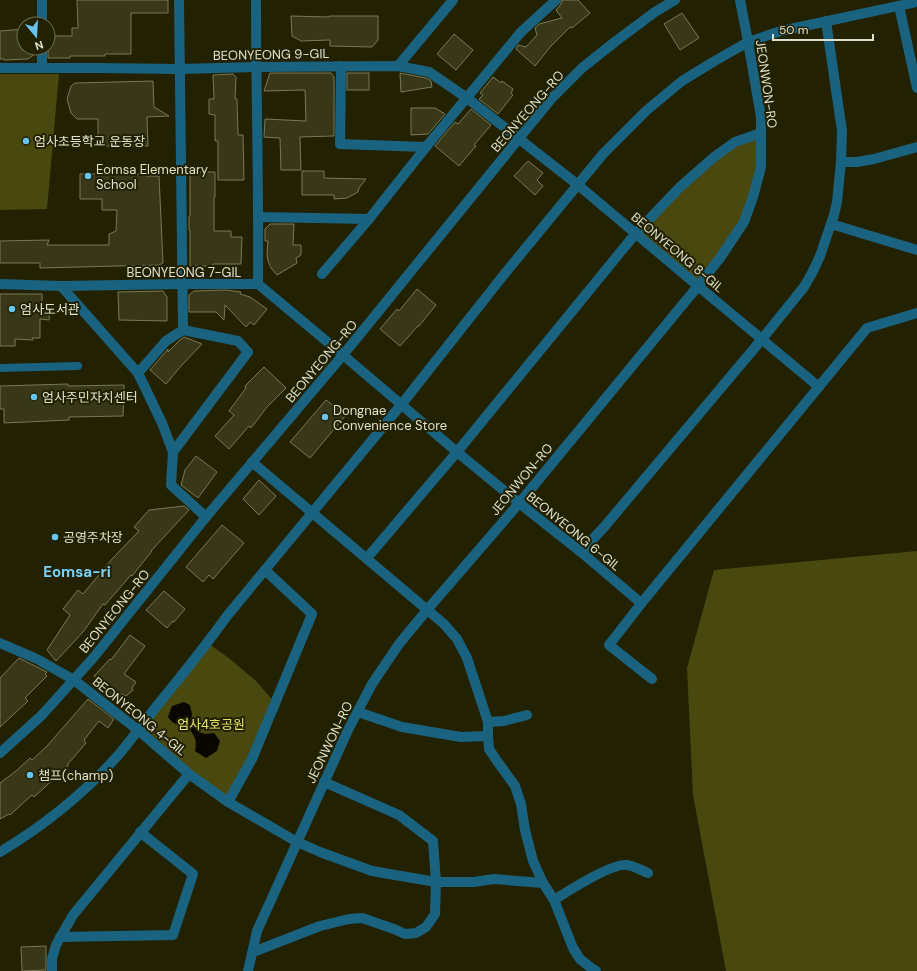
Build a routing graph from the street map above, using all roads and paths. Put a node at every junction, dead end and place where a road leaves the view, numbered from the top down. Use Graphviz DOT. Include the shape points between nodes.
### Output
graph roads {
  1 [pos="42,0"];
  2 [pos="179,0"];
  3 [pos="256,0"];
  4 [pos="453,0"];
  5 [pos="556,0"];
  6 [pos="675,0"];
  7 [pos="740,0"];
  8 [pos="917,2"];
  9 [pos="899,6"];
  10 [pos="42,16"];
  11 [pos="826,21"];
  12 [pos="748,42"];
  13 [pos="42,56"];
  14 [pos="341,66"];
  15 [pos="398,66"];
  16 [pos="256,67"];
  17 [pos="0,68"];
  18 [pos="42,68"];
  19 [pos="180,70"];
  20 [pos="916,77"];
  21 [pos="917,88"];
  22 [pos="467,98"];
  23 [pos="761,133"];
  24 [pos="519,139"];
  25 [pos="426,147"];
  26 [pos="917,148"];
  27 [pos="841,162"];
  28 [pos="578,185"];
  29 [pos="258,217"];
  30 [pos="369,220"];
  31 [pos="831,224"];
  32 [pos="636,233"];
  33 [pos="917,250"];
  34 [pos="322,274"];
  35 [pos="0,284"];
  36 [pos="182,284"];
  37 [pos="258,284"];
  38 [pos="61,286"];
  39 [pos="698,286"];
  40 [pos="917,314"];
  41 [pos="182,330"];
  42 [pos="762,339"];
  43 [pos="343,355"];
  44 [pos="78,366"];
  45 [pos="0,368"];
  46 [pos="138,373"];
  47 [pos="819,386"];
  48 [pos="401,404"];
  49 [pos="173,452"];
  50 [pos="457,452"];
  51 [pos="252,462"];
  52 [pos="519,503"];
  53 [pos="312,512"];
  54 [pos="206,517"];
  55 [pos="581,552"];
  56 [pos="367,558"];
  57 [pos="265,570"];
  58 [pos="641,603"];
  59 [pos="427,610"];
  60 [pos="2,647"];
  61 [pos="652,679"];
  62 [pos="74,680"];
  63 [pos="358,712"];
  64 [pos="527,715"];
  65 [pos="488,722"];
  66 [pos="138,730"];
  67 [pos="488,736"];
  68 [pos="0,753"];
  69 [pos="189,774"];
  70 [pos="324,782"];
  71 [pos="228,802"];
  72 [pos="140,832"];
  73 [pos="297,842"];
  74 [pos="0,852"];
  75 [pos="648,873"];
  76 [pos="436,882"];
  77 [pos="544,883"];
  78 [pos="554,900"];
  79 [pos="60,938"];
  80 [pos="253,952"];
  81 [pos="52,971"];
  82 [pos="248,971"];
  83 [pos="596,971"];
  1 -- 10 [label="street"];
  2 -- 19 [label="street"];
  3 -- 16 [label="street"];
  4 -- 15 [label="street"];
  5 -- 22 [label="street" via="521,32"];
  6 -- 24 [label="street, BEONYEONG-RO" via="655,12 582,68"];
  7 -- 12 [label="street, JEONWON-RO"];
  8 -- 9 [label="street"];
  9 -- 11 [label="street"];
  9 -- 20 [label="street"];
  11 -- 12 [label="street" via="781,31"];
  11 -- 27 [label="street" via="842,132"];
  12 -- 23 [label="street, JEONWON-RO" via="761,117"];
  12 -- 28 [label="street" via="688,77 663,96 603,154"];
  13 -- 18 [label="street"];
  14 -- 15 [label="street, BEONYEONG 9-GIL"];
  14 -- 16 [label="street, BEONYEONG 9-GIL"];
  14 -- 25 [label="street" via="340,144"];
  15 -- 22 [label="street, BEONYEONG 9-GIL" via="429,72"];
  16 -- 19 [label="street, BEONYEONG 9-GIL"];
  16 -- 29 [label="street"];
  17 -- 18 [label="street, BEONYEONG 9-GIL"];
  18 -- 19 [label="street, BEONYEONG 9-GIL"];
  19 -- 36 [label="street"];
  20 -- 21 [label="street"];
  22 -- 24 [label="street, BEONYEONG 9-GIL"];
  22 -- 25 [label="street"];
  23 -- 32 [label="street" via="735,142 714,157 680,187"];
  23 -- 39 [label="street, JEONWON-RO" via="760,167 744,222"];
  24 -- 28 [label="street, BEONYEONG 8-GIL"];
  24 -- 43 [label="street, BEONYEONG-RO"];
  25 -- 30 [label="street"];
  26 -- 27 [label="street" via="874,159"];
  27 -- 31 [label="street" via="837,202"];
  28 -- 32 [label="street, BEONYEONG 8-GIL"];
  28 -- 48 [label="street"];
  29 -- 30 [label="street"];
  29 -- 37 [label="street"];
  30 -- 34 [label="street"];
  31 -- 33 [label="street"];
  31 -- 42 [label="street" via="820,256 804,287"];
  32 -- 39 [label="street, BEONYEONG 8-GIL"];
  32 -- 50 [label="street"];
  35 -- 38 [label="street, BEONYEONG 7-GIL"];
  36 -- 37 [label="street, BEONYEONG 7-GIL"];
  36 -- 38 [label="street, BEONYEONG 7-GIL"];
  36 -- 41 [label="street"];
  37 -- 43 [label="street, BEONYEONG 7-GIL"];
  38 -- 46 [label="street"];
  39 -- 42 [label="street, BEONYEONG 8-GIL"];
  39 -- 52 [label="street, JEONWON-RO"];
  40 -- 47 [label="street" via="867,328"];
  41 -- 46 [label="street" via="166,341"];
  41 -- 49 [label="street" via="238,341 248,352"];
  42 -- 47 [label="street, BEONYEONG 8-GIL"];
  42 -- 55 [label="street"];
  43 -- 48 [label="street, BEONYEONG 6-GIL"];
  43 -- 51 [label="street, BEONYEONG-RO"];
  44 -- 45 [label="lane"];
  46 -- 49 [label="street"];
  47 -- 58 [label="street"];
  48 -- 50 [label="street, BEONYEONG 6-GIL"];
  48 -- 53 [label="street"];
  49 -- 54 [label="street" via="171,485"];
  50 -- 52 [label="street, BEONYEONG 6-GIL"];
  50 -- 56 [label="street"];
  51 -- 53 [label="street"];
  51 -- 54 [label="street, BEONYEONG-RO"];
  52 -- 55 [label="street, BEONYEONG 6-GIL"];
  52 -- 59 [label="street, JEONWON-RO"];
  53 -- 56 [label="street"];
  53 -- 57 [label="street"];
  54 -- 62 [label="street, BEONYEONG-RO"];
  55 -- 58 [label="street, BEONYEONG 6-GIL"];
  56 -- 59 [label="street"];
  57 -- 66 [label="street"];
  57 -- 71 [label="street" via="312,614 252,759"];
  58 -- 61 [label="street" via="610,644"];
  59 -- 63 [label="street, JEONWON-RO" via="399,644 372,684"];
  59 -- 65 [label="street" via="444,624 464,651"];
  60 -- 62 [label="street, BEONYEONG 4-GIL" via="37,659"];
  62 -- 66 [label="street, BEONYEONG 4-GIL"];
  62 -- 68 [label="street, BEONYEONG-RO" via="42,715"];
  63 -- 67 [label="street" via="402,727 461,736"];
  63 -- 70 [label="street, JEONWON-RO"];
  64 -- 65 [label="street"];
  65 -- 67 [label="street"];
  66 -- 69 [label="street, BEONYEONG 4-GIL"];
  66 -- 74 [label="street" via="86,788 55,815"];
  67 -- 77 [label="street" via="489,749 515,786 533,861"];
  69 -- 71 [label="street, BEONYEONG 4-GIL"];
  69 -- 72 [label="street, BEONYEONG 4-GIL"];
  70 -- 73 [label="street, JEONWON-RO"];
  70 -- 76 [label="street" via="399,815 433,841"];
  71 -- 73 [label="street, BEONYEONG 4-GIL"];
  72 -- 79 [label="street, BEONYEONG 4-GIL" via="73,915"];
  72 -- 79 [label="street" via="193,874 173,935"];
  73 -- 76 [label="street, BEONYEONG 4-GIL" via="372,871"];
  73 -- 80 [label="street, JEONWON-RO" via="257,932"];
  75 -- 78 [label="street" via="626,865 609,869"];
  76 -- 77 [label="street, BEONYEONG 4-GIL" via="494,879"];
  76 -- 80 [label="street" via="435,914 426,927 416,933 404,934 362,918 349,919 320,926"];
  77 -- 78 [label="street"];
  78 -- 83 [label="street" via="573,948 580,959"];
  79 -- 81 [label="street, BEONYEONG 4-GIL" via="52,959"];
  80 -- 82 [label="street, JEONWON-RO"];
}
